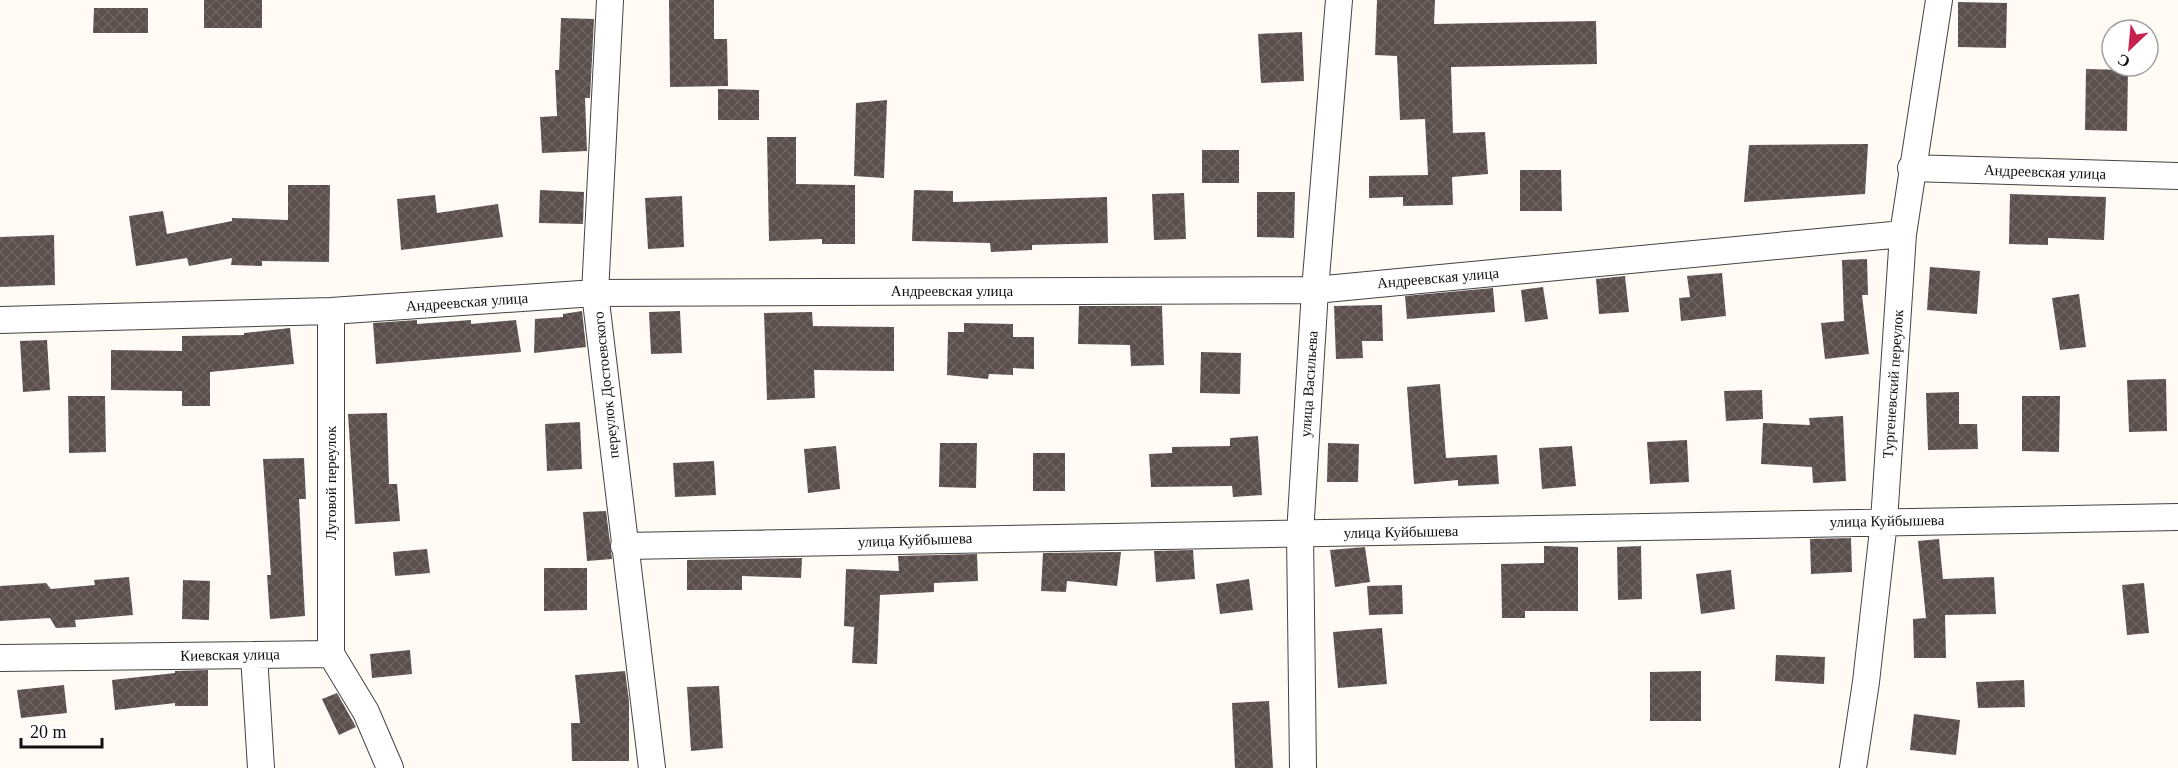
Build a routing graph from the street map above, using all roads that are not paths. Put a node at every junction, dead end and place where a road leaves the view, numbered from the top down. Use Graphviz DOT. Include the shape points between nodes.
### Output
graph roads {
  1 [pos="610,0"];
  2 [pos="1339,0"];
  3 [pos="1939,0"];
  4 [pos="1911,168"];
  5 [pos="2178,176"];
  6 [pos="1903,234"];
  7 [pos="1315,290"];
  8 [pos="595,293"];
  9 [pos="331,311"];
  10 [pos="0,320"];
  11 [pos="2178,517"];
  12 [pos="1884,521"];
  13 [pos="1300,534"];
  14 [pos="624,546"];
  15 [pos="331,654"];
  16 [pos="254,655"];
  17 [pos="0,658"];
  18 [pos="261,768"];
  19 [pos="390,768"];
  20 [pos="652,768"];
  21 [pos="1303,768"];
  22 [pos="1853,768"];
  1 -- 8 [label="street, переулок Достоевского"];
  2 -- 7 [label="street, улица Васильева"];
  3 -- 4 [label="street, Тургеневский переулок"];
  4 -- 5 [label="street, Андреевская улица"];
  4 -- 6 [label="street, Тургеневский переулок"];
  6 -- 7 [label="street, Андреевская улица"];
  6 -- 12 [label="street, Тургеневский переулок"];
  7 -- 8 [label="street, Андреевская улица"];
  7 -- 13 [label="street, улица Васильева"];
  8 -- 9 [label="street, Андреевская улица"];
  8 -- 14 [label="street, переулок Достоевского"];
  9 -- 10 [label="street, Андреевская улица"];
  9 -- 15 [label="street, Луговой переулок"];
  11 -- 12 [label="street, улица Куйбышева"];
  12 -- 13 [label="street, улица Куйбышева"];
  12 -- 22 [label="street, Тургеневский переулок"];
  13 -- 14 [label="street, улица Куйбышева"];
  13 -- 21 [label="street, улица Васильева"];
  14 -- 20 [label="street, переулок Достоевского"];
  15 -- 16 [label="street, Киевская улица"];
  15 -- 19 [label="street" via="366,712"];
  16 -- 17 [label="street, Киевская улица"];
  16 -- 18 [label="street"];
}
